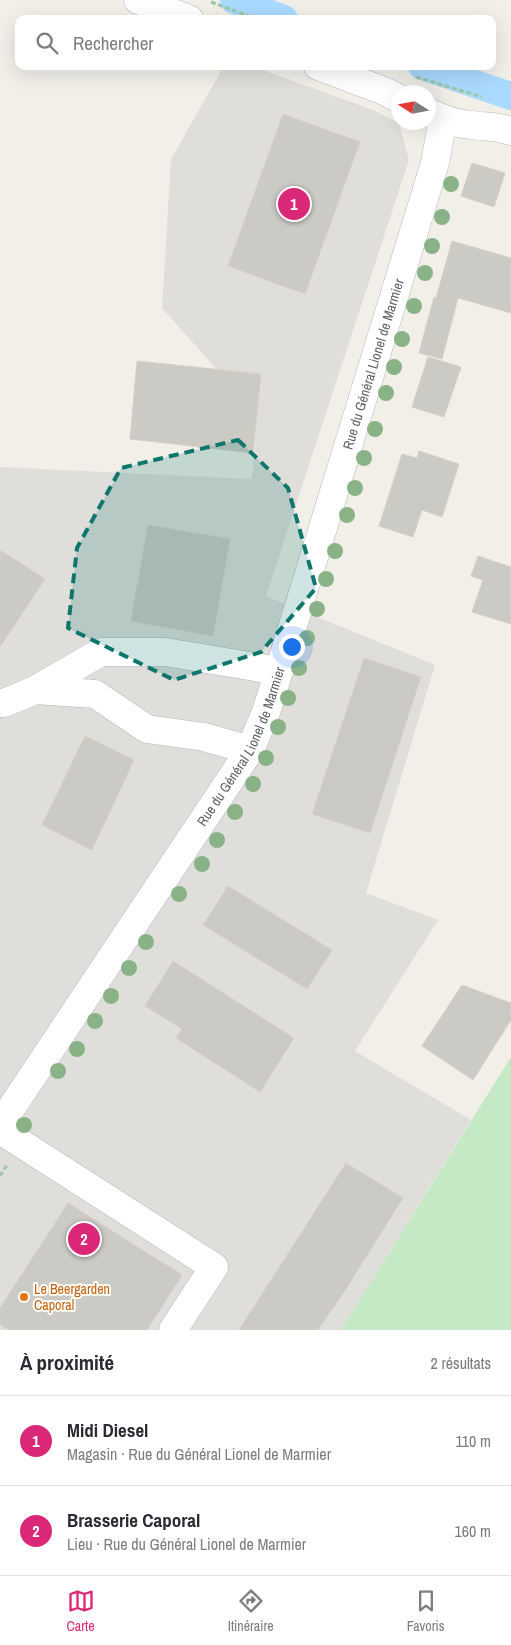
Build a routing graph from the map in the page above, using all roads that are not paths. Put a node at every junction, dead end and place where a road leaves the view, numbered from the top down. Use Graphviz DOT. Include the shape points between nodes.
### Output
graph roads {
  1 [pos="138,0"];
  2 [pos="178,15"];
  3 [pos="329,70"];
  4 [pos="391,94"];
  5 [pos="436,116"];
  6 [pos="436,130"];
  7 [pos="511,131"];
  8 [pos="279,671"];
  9 [pos="35,690"];
  10 [pos="0,703"];
  11 [pos="250,750"];
  12 [pos="0,1125"];
  13 [pos="0,1130"];
  14 [pos="174,1330"];
  1 -- 2 [label="street"];
  3 -- 4 [label="street"];
  5 -- 7 [label="street"];
  6 -- 8 [label="street, Rue du Général Lionel de Marmier" via="435,163"];
  8 -- 9 [label="street" via="165,652 101,652"];
  8 -- 11 [label="street, Rue du Général Lionel de Marmier"];
  9 -- 10 [label="street"];
  9 -- 11 [label="street" via="95,694 147,729 204,737"];
  11 -- 12 [label="street, Rue du Général Lionel de Marmier"];
  13 -- 14 [label="street" via="214,1267"];
}
